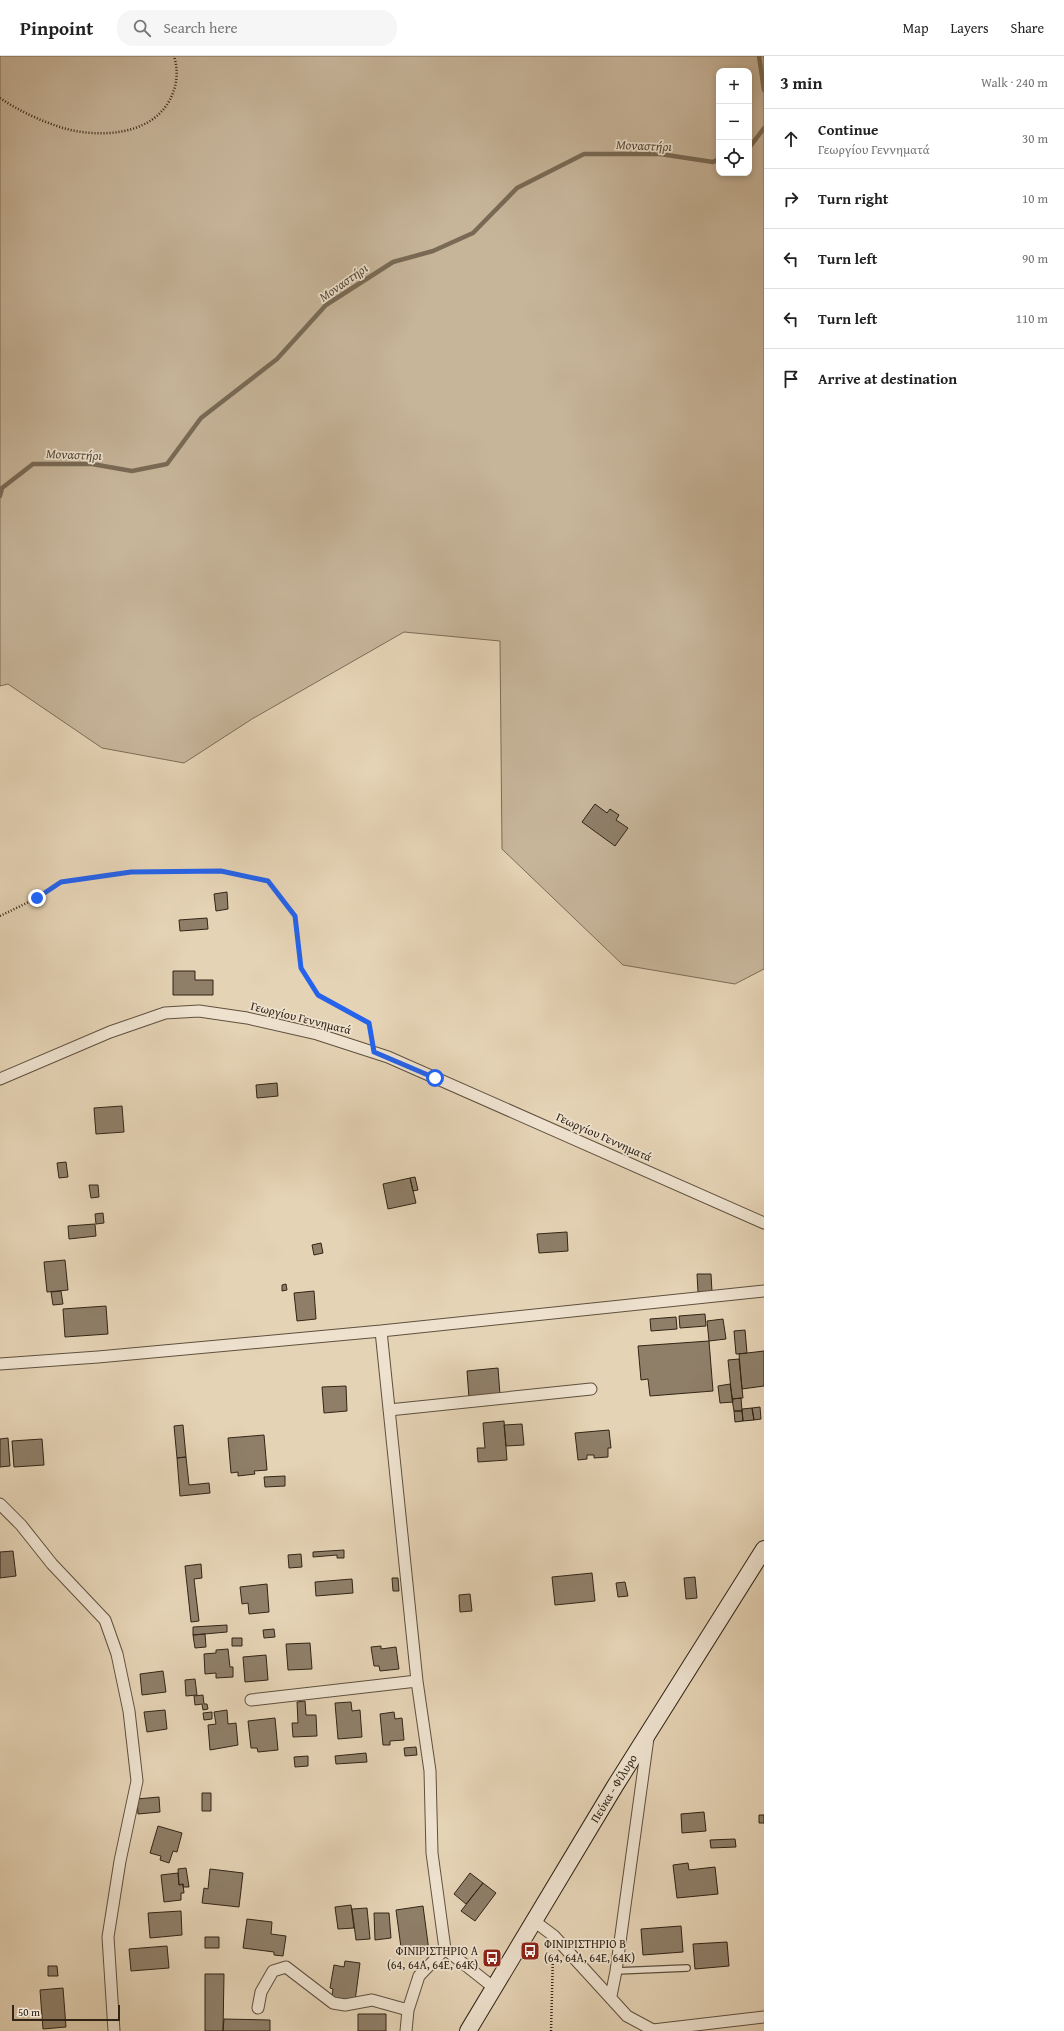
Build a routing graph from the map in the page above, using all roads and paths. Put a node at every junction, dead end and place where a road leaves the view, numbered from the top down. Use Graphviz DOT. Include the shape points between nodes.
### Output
graph roads {
  1 [pos="174,56"];
  2 [pos="0,98"];
  3 [pos="0,916"];
  4 [pos="374,1052"];
  5 [pos="0,1079"];
  6 [pos="764,1222"];
  7 [pos="764,1291"];
  8 [pos="381,1331"];
  9 [pos="0,1364"];
  10 [pos="591,1389"];
  11 [pos="389,1410"];
  12 [pos="0,1504"];
  13 [pos="764,1548"];
  14 [pos="417,1681"];
  15 [pos="251,1700"];
  16 [pos="649,1731"];
  17 [pos="534,1921"];
  18 [pos="554,1936"];
  19 [pos="445,1949"];
  20 [pos="687,1968"];
  21 [pos="616,1971"];
  22 [pos="493,1987"];
  23 [pos="611,1996"];
  24 [pos="258,2008"];
  25 [pos="408,2010"];
  26 [pos="764,2017"];
  27 [pos="114,2031"];
  28 [pos="406,2031"];
  29 [pos="468,2031"];
  30 [pos="551,2031"];
  31 [pos="654,2031"];
  1 -- 2 [label="path" via="177,78 165,107 149,122 127,130 96,133 64,128 29,115"];
  3 -- 4 [label="path" via="37,898 61,882 131,872 221,871 268,881 295,916 301,968 318,995 369,1023"];
  4 -- 5 [label="street, Γεωργίου Γεννηματά" via="317,1034 247,1018 199,1011 175,1011 129,1024"];
  4 -- 6 [label="street, Γεωργίου Γεννηματά"];
  7 -- 8 [label="street"];
  8 -- 9 [label="street"];
  8 -- 11 [label="street"];
  10 -- 11 [label="street"];
  11 -- 14 [label="street"];
  12 -- 27 [label="street" via="21,1525 52,1564 106,1620 117,1654 129,1711 137,1781 120,1861 108,1937"];
  13 -- 16 [label="main road, Πεύκα - Φίλυρο"];
  14 -- 15 [label="street"];
  14 -- 19 [label="street" via="430,1772 432,1853"];
  16 -- 17 [label="main road, Πεύκα - Φίλυρο"];
  16 -- 21 [label="street"];
  17 -- 18 [label="street"];
  17 -- 22 [label="main road, Πεύκα - Φίλυρο"];
  18 -- 23 [label="street"];
  18 -- 30 [label="path"];
  19 -- 22 [label="street"];
  19 -- 25 [label="street" via="419,1976"];
  20 -- 21 [label="lane"];
  21 -- 23 [label="street"];
  22 -- 29 [label="main road, Πεύκα - Φίλυρο"];
  23 -- 31 [label="street" via="627,2016"];
  24 -- 25 [label="street" via="261,1992 273,1971 286,1967 333,2003 345,2005 372,2000"];
  25 -- 28 [label="street"];
  26 -- 31 [label="street"];
}
